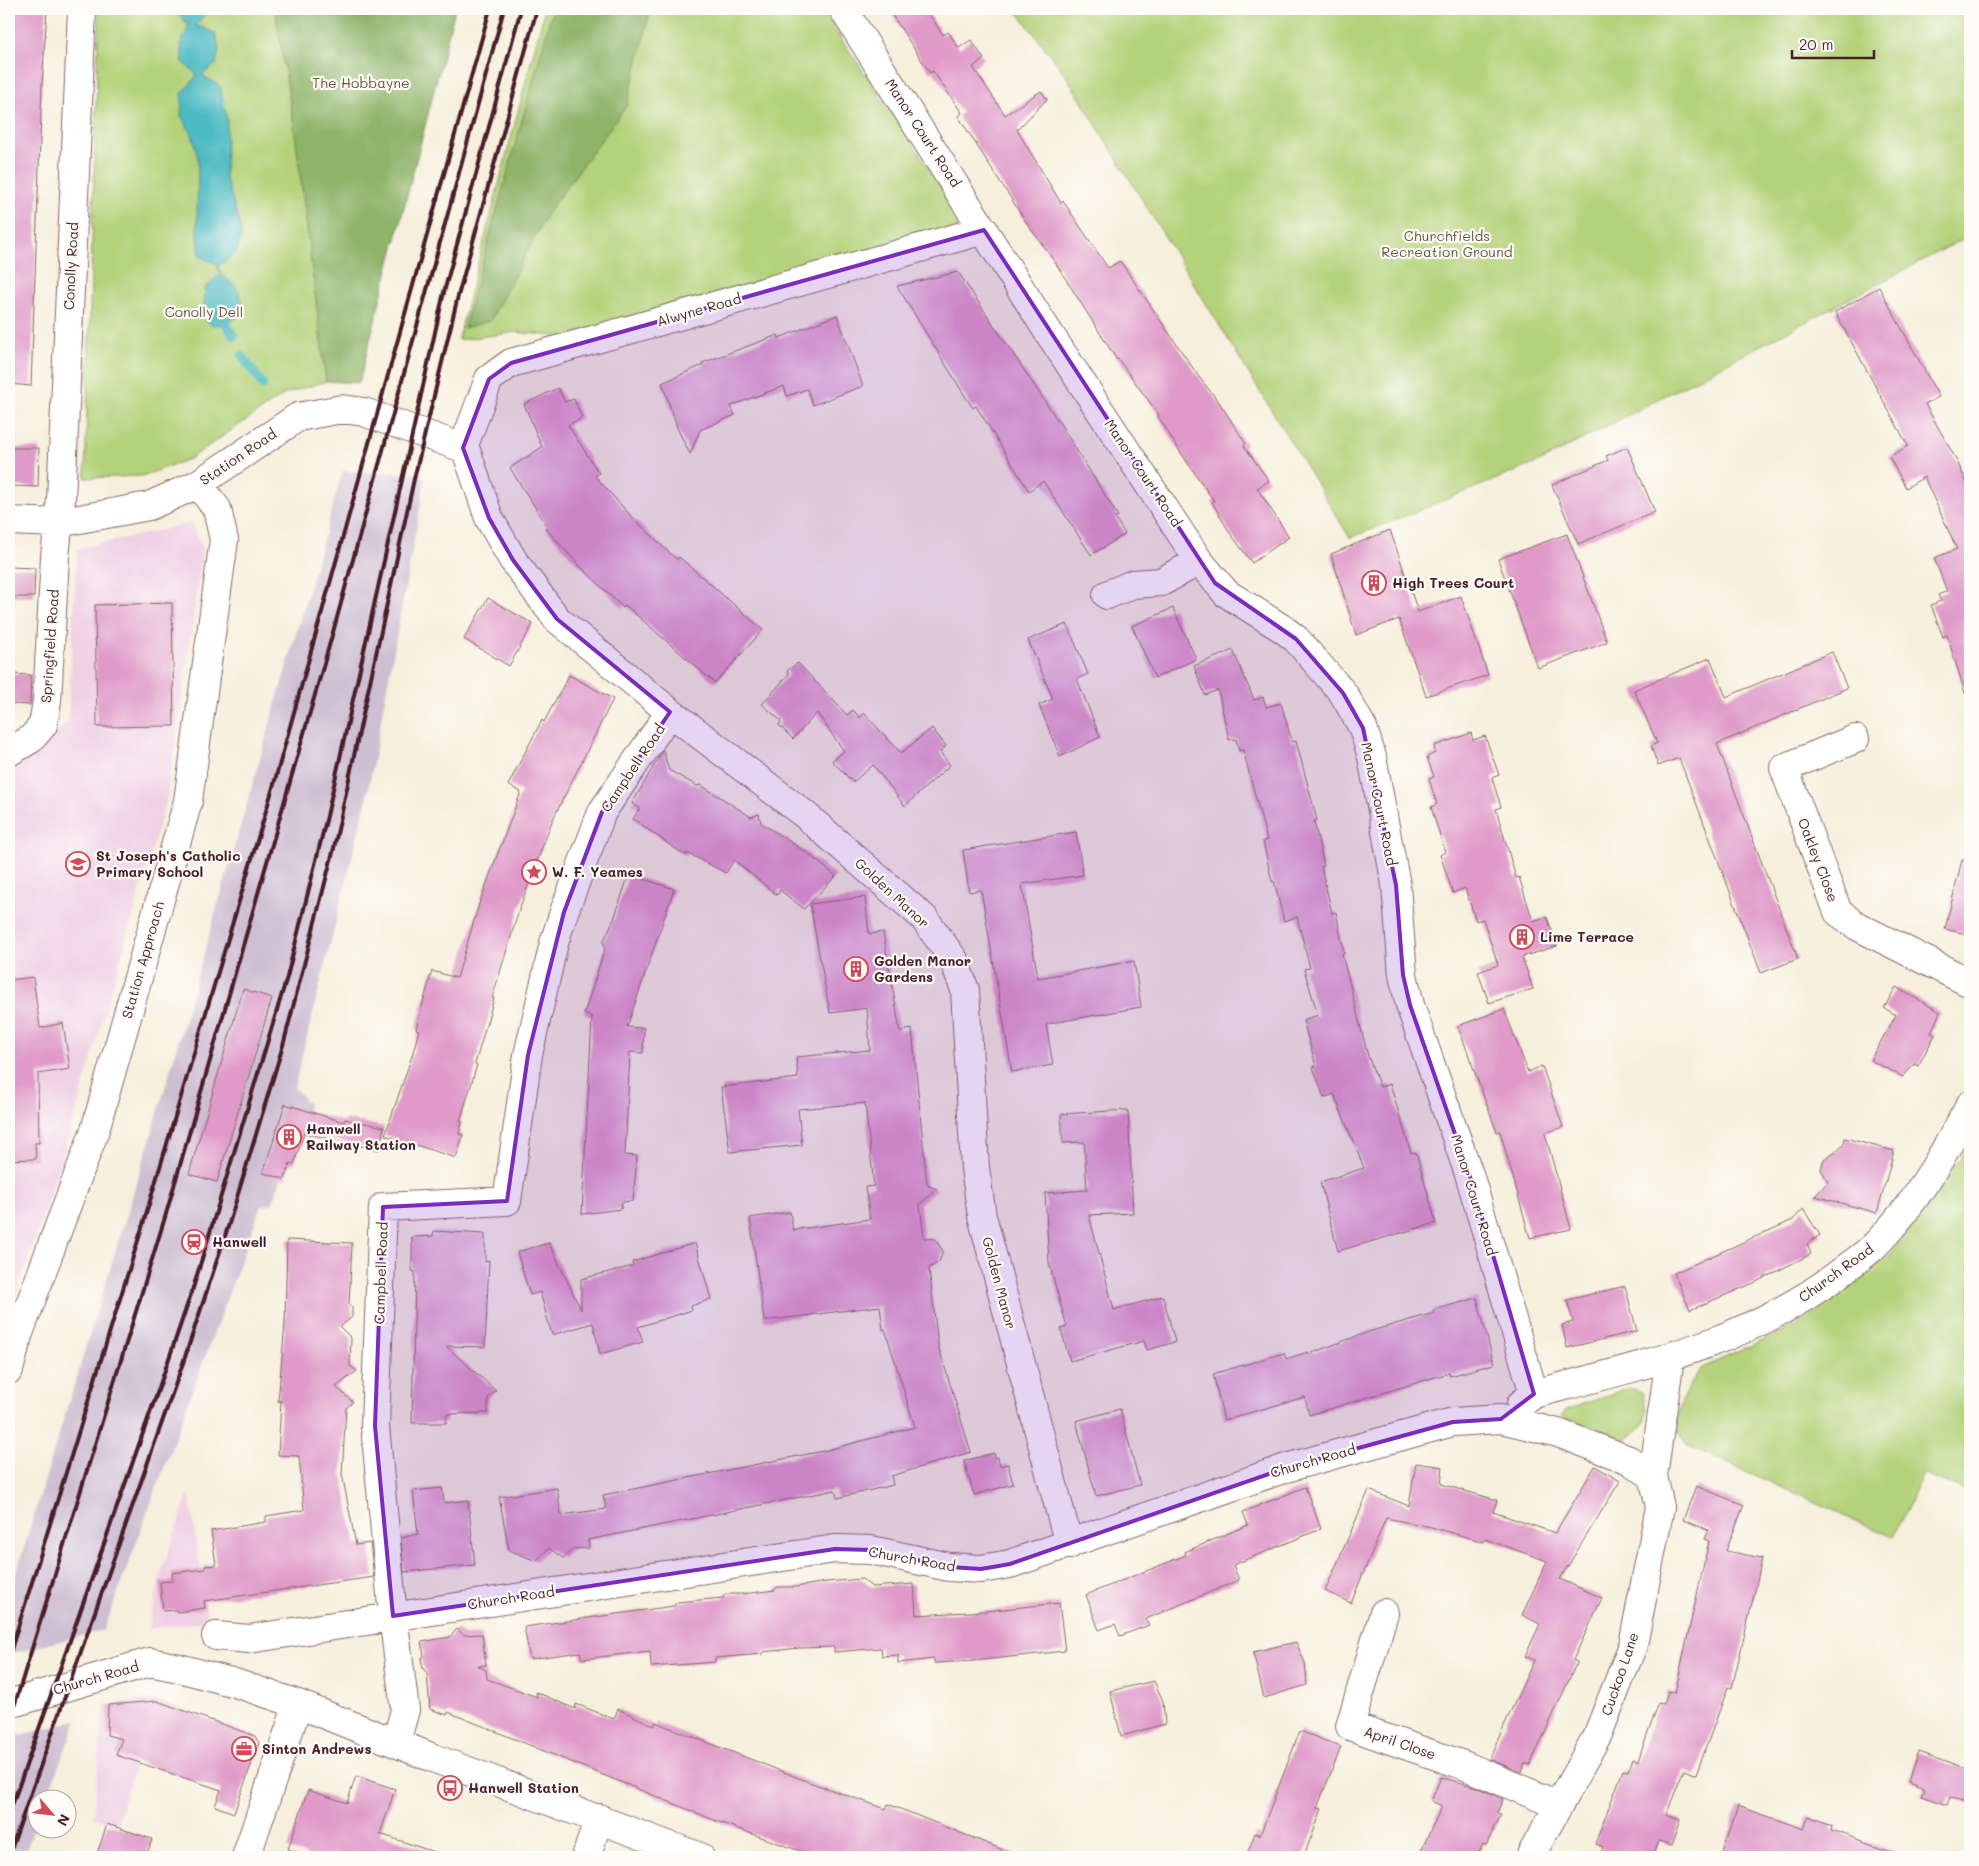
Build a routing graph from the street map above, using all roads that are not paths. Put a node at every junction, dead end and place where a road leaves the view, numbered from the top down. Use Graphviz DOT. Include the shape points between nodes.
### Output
graph roads {
  1 [pos="82,9"];
  2 [pos="843,9"];
  3 [pos="984,230"];
  4 [pos="463,448"];
  5 [pos="198,484"];
  6 [pos="9,521"];
  7 [pos="58,523"];
  8 [pos="1200,562"];
  9 [pos="1107,595"];
  10 [pos="670,712"];
  11 [pos="1856,739"];
  12 [pos="9,752"];
  13 [pos="1970,983"];
  14 [pos="1970,1105"];
  15 [pos="1670,1358"];
  16 [pos="9,1370"];
  17 [pos="1534,1394"];
  18 [pos="1501,1418"];
  19 [pos="1653,1476"];
  20 [pos="1069,1545"];
  21 [pos="1384,1613"];
  22 [pos="393,1616"];
  23 [pos="216,1636"];
  24 [pos="9,1704"];
  25 [pos="298,1704"];
  26 [pos="396,1742"];
  27 [pos="1558,1805"];
  28 [pos="599,1818"];
  29 [pos="1540,1855"];
  30 [pos="246,1857"];
  31 [pos="586,1857"];
  32 [pos="700,1857"];
  1 -- 7 [label="street, Conolly Road"];
  2 -- 3 [label="street, Manor Court Road"];
  3 -- 4 [label="street, Alwyne Road" via="511,363 489,379"];
  3 -- 8 [label="street, Manor Court Road"];
  4 -- 5 [label="street, Station Road" via="364,412 342,409 298,417"];
  4 -- 10 [label="street, Golden Manor" via="489,518 512,560 557,619"];
  5 -- 7 [label="street, Station Road" via="150,506"];
  5 -- 16 [label="street, Station Approach" via="217,509 224,540 188,801 95,1130 18,1336"];
  6 -- 7 [label="street, Station Road"];
  7 -- 12 [label="street, Springfield Road" via="47,701 42,726 31,739"];
  8 -- 9 [label="street" via="1161,582 1134,584"];
  8 -- 17 [label="street, Manor Court Road" via="1226,593 1296,639 1343,692 1363,728 1372,757 1396,885 1403,976 1410,1005 1470,1177"];
  10 -- 20 [label="street, Golden Manor" via="804,814 924,918 954,960 965,990 975,1168 982,1216"];
  10 -- 22 [label="street, Campbell Road" via="602,812 564,912 528,1055 507,1201 384,1207 375,1426"];
  11 -- 13 [label="street, Oakley Close" via="1784,768 1838,912 1857,926"];
  14 -- 15 [label="street, Church Road" via="1936,1169 1877,1244 1815,1293 1765,1320"];
  15 -- 17 [label="street, Church Road"];
  15 -- 19 [label="street"];
  17 -- 18 [label="street, Church Road"];
  18 -- 19 [label="street, Church Road" via="1558,1433 1629,1460"];
  18 -- 20 [label="street, Church Road" via="1453,1422 1286,1468"];
  19 -- 27 [label="street, Cuckoo Lane" via="1660,1506 1632,1645 1598,1734"];
  20 -- 22 [label="street, Church Road" via="1010,1564 981,1569 949,1567 871,1550 835,1549"];
  21 -- 27 [label="street, April Close" via="1350,1726 1466,1766"];
  22 -- 23 [label="street, Church Road" via="249,1639"];
  22 -- 26 [label="street, Campbell Road" via="405,1710"];
  24 -- 25 [label="street, Church Road" via="150,1662 235,1683"];
  25 -- 26 [label="street, Church Road"];
  25 -- 30 [label="street"];
  26 -- 28 [label="street, Church Road"];
  27 -- 29 [label="street, Cuckoo Lane"];
  28 -- 31 [label="street"];
  28 -- 32 [label="street, Church Road"];
}
